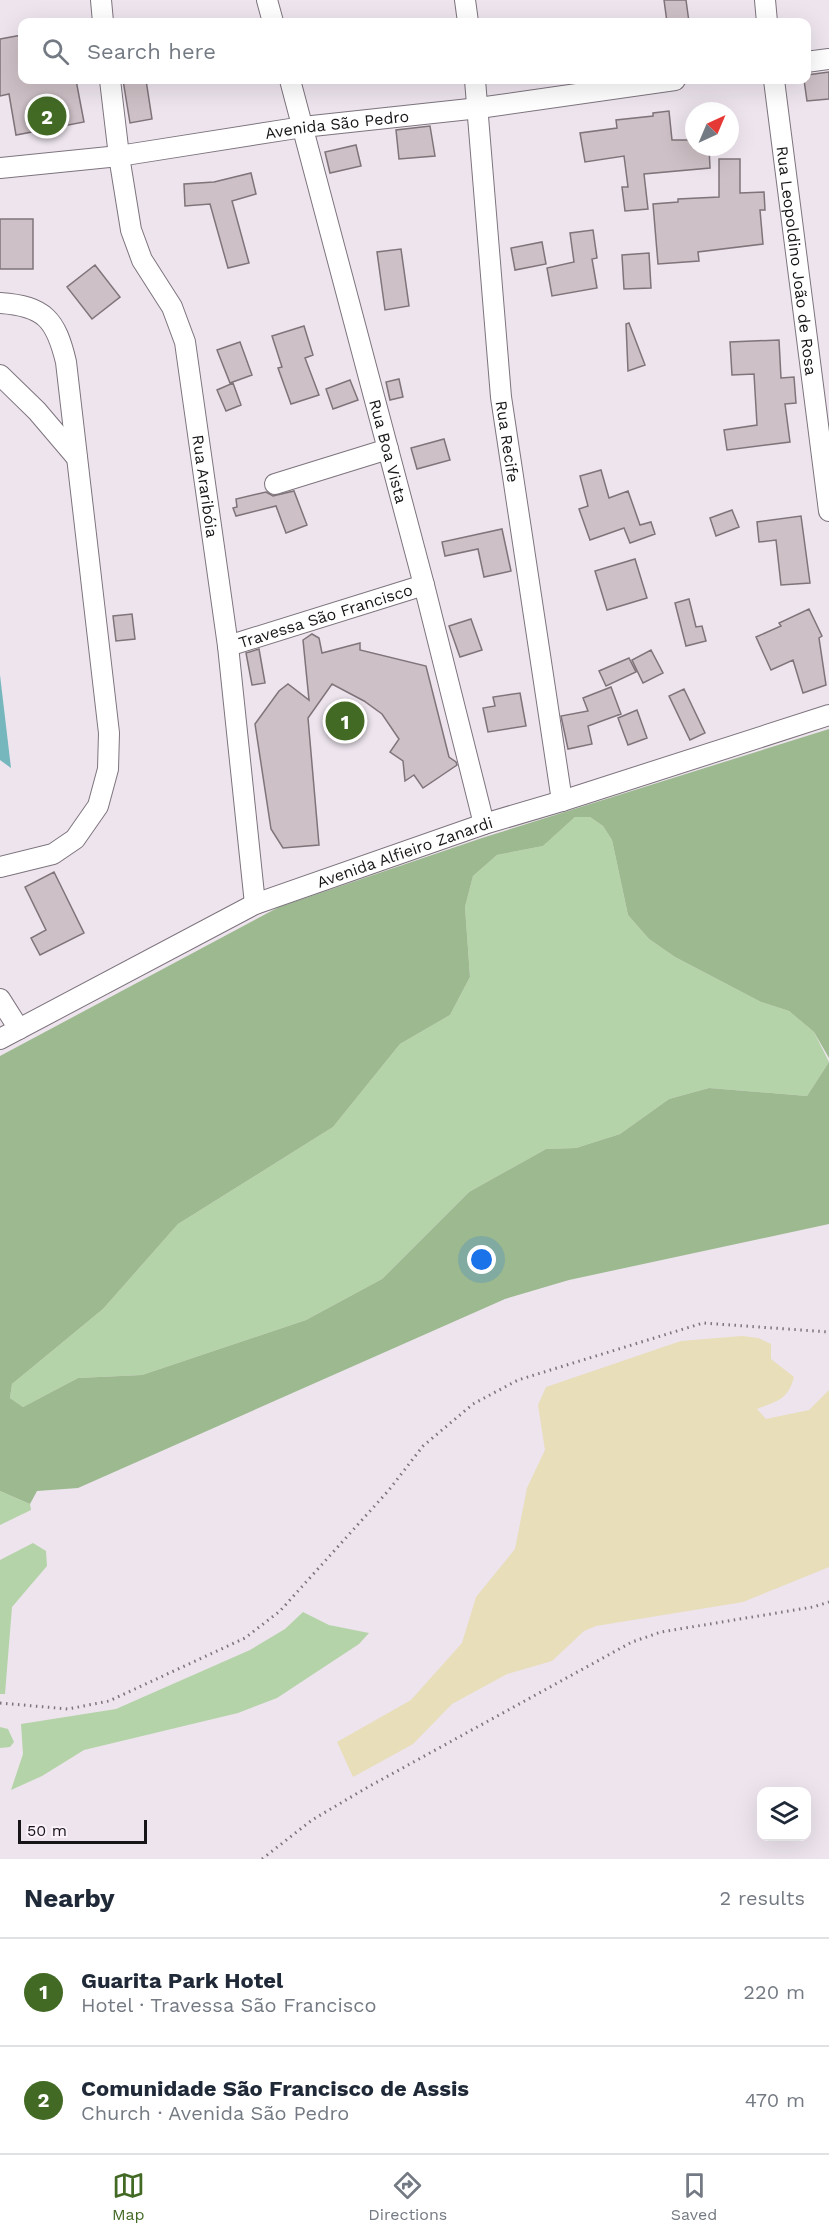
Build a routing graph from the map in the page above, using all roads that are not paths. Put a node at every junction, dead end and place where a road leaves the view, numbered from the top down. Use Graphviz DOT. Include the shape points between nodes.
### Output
graph roads {
  1 [pos="100,0"];
  2 [pos="267,0"];
  3 [pos="465,0"];
  4 [pos="765,0"];
  5 [pos="102,18"];
  6 [pos="272,18"];
  7 [pos="467,18"];
  8 [pos="767,18"];
  9 [pos="829,59"];
  10 [pos="811,61"];
  11 [pos="110,84"];
  12 [pos="291,84"];
  13 [pos="476,84"];
  14 [pos="647,84"];
  15 [pos="775,84"];
  16 [pos="479,108"];
  17 [pos="303,127"];
  18 [pos="119,156"];
  19 [pos="0,168"];
  20 [pos="0,303"];
  21 [pos="0,375"];
  22 [pos="388,449"];
  23 [pos="77,458"];
  24 [pos="275,484"];
  25 [pos="829,511"];
  26 [pos="423,585"];
  27 [pos="228,646"];
  28 [pos="829,715"];
  29 [pos="562,801"];
  30 [pos="484,824"];
  31 [pos="0,867"];
  32 [pos="255,904"];
  33 [pos="0,999"];
  34 [pos="19,1029"];
  35 [pos="0,1039"];
  1 -- 5 [label="street"];
  2 -- 6 [label="street"];
  3 -- 7 [label="street"];
  4 -- 8 [label="street"];
  9 -- 10 [label="street"];
  11 -- 18 [label="street, Rua Araribóia"];
  12 -- 17 [label="street, Rua Boa Vista"];
  13 -- 16 [label="street, Rua Recife"];
  14 -- 16 [label="street, Avenida São Pedro"];
  15 -- 25 [label="street, Rua Leopoldino João de Rosa"];
  16 -- 17 [label="street, Avenida São Pedro"];
  16 -- 29 [label="street, Rua Recife" via="501,397"];
  17 -- 18 [label="street, Avenida São Pedro"];
  17 -- 22 [label="street, Rua Boa Vista"];
  18 -- 19 [label="street, Avenida São Pedro"];
  18 -- 27 [label="street, Rua Araribóia" via="131,230 142,260 172,307 186,342"];
  20 -- 23 [label="street" via="24,305 44,315 60,336"];
  21 -- 23 [label="street"];
  22 -- 24 [label="street"];
  22 -- 26 [label="street, Rua Boa Vista"];
  23 -- 31 [label="street" via="109,733 108,769 98,806 75,839 53,854"];
  26 -- 27 [label="street, Travessa São Francisco"];
  26 -- 30 [label="street, Rua Boa Vista"];
  27 -- 32 [label="street, Rua Araribóia"];
  28 -- 29 [label="street, Avenida Alfieiro Zanardi"];
  29 -- 30 [label="street, Avenida Alfieiro Zanardi"];
  30 -- 32 [label="street, Avenida Alfieiro Zanardi"];
  32 -- 34 [label="street, Avenida Alfieiro Zanardi"];
  33 -- 34 [label="street"];
  34 -- 35 [label="street, Avenida Alfieiro Zanardi"];
}
